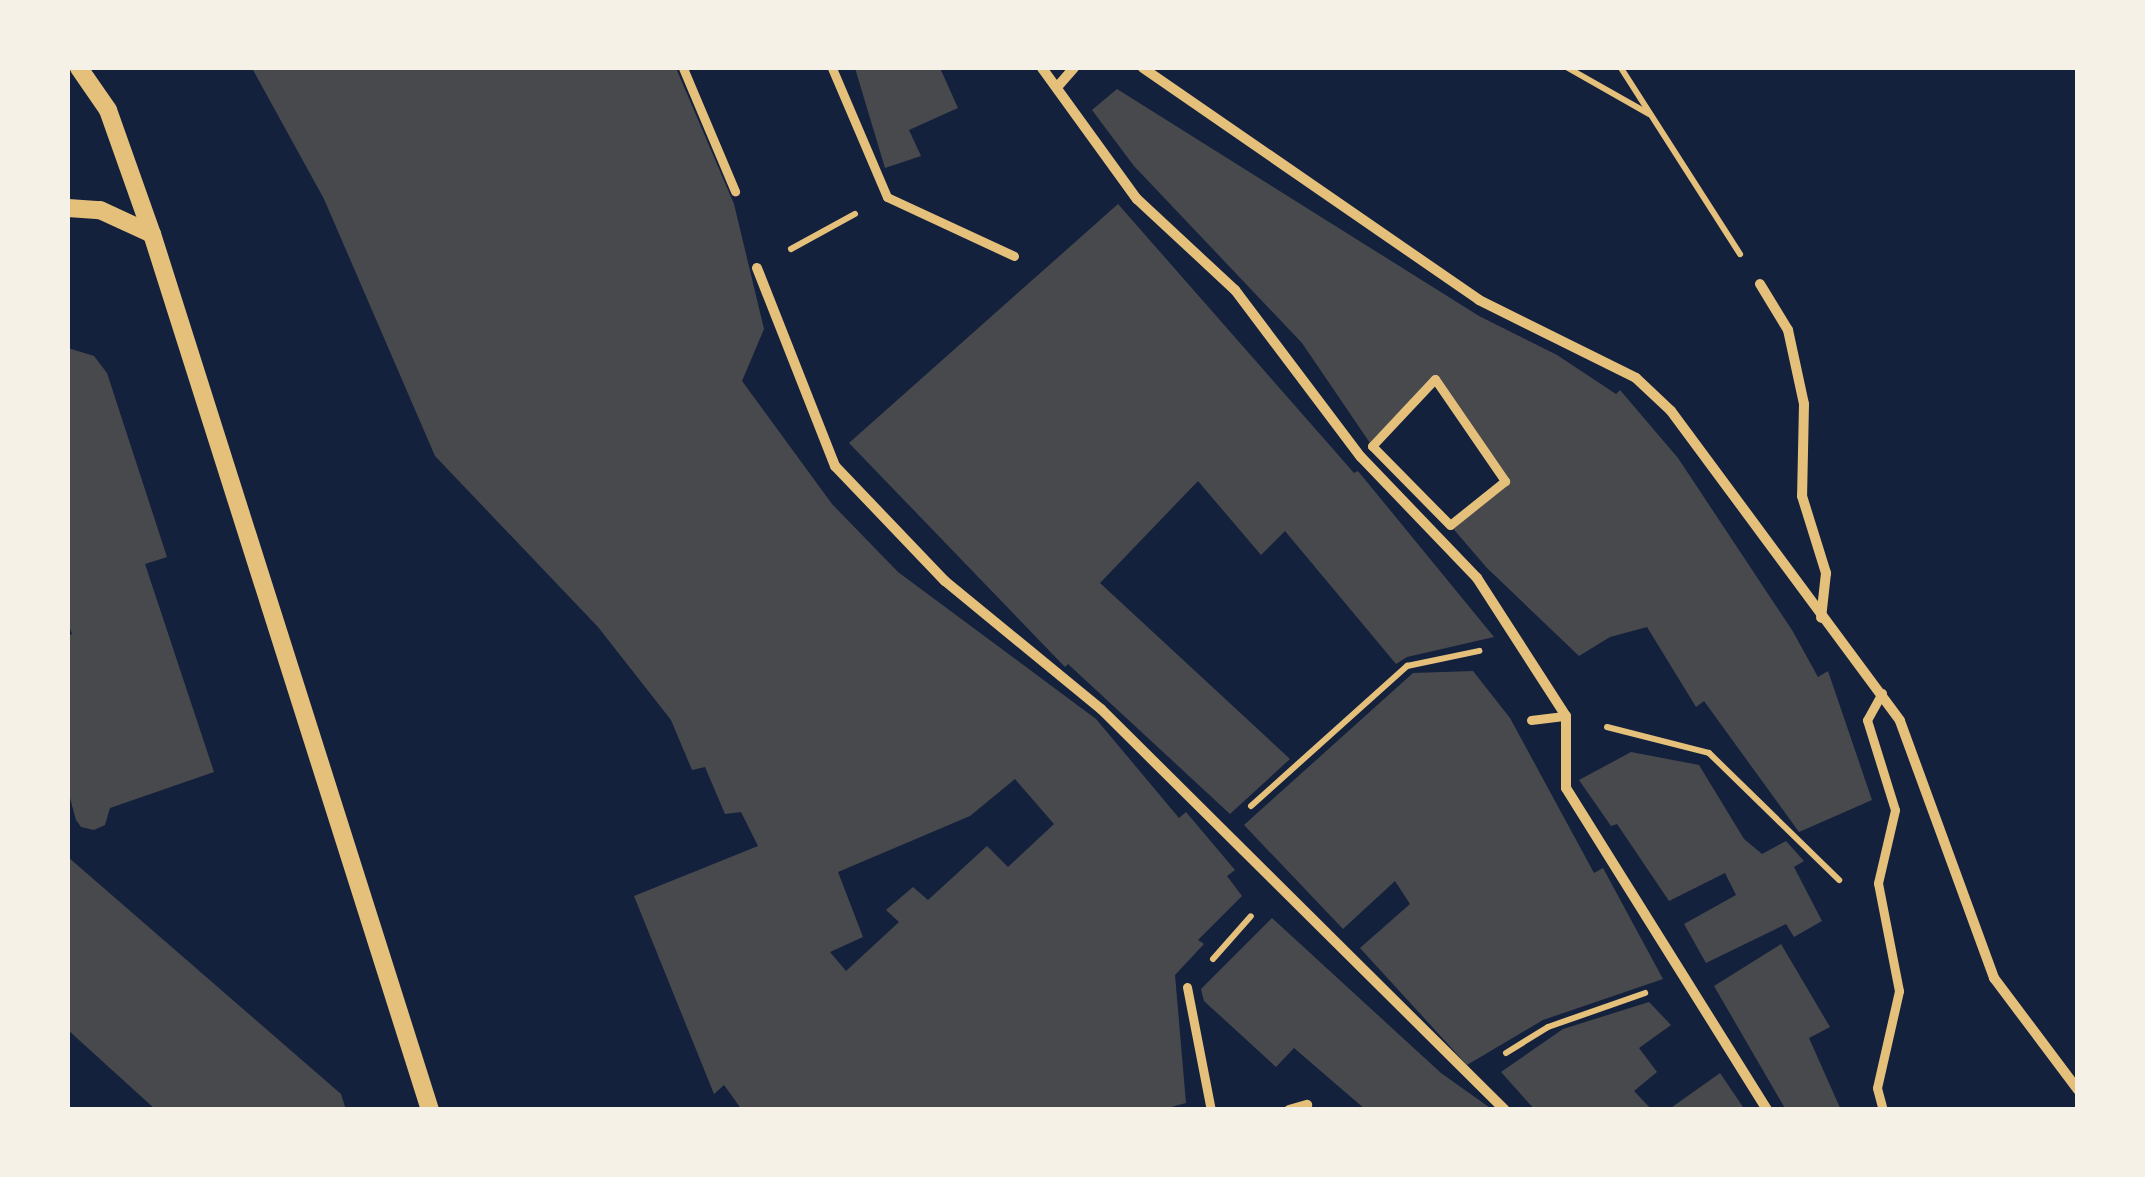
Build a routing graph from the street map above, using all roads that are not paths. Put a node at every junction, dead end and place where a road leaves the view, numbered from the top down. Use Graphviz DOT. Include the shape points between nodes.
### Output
graph roads {
  1 [pos="79,68"];
  2 [pos="683,68"];
  3 [pos="832,68"];
  4 [pos="1042,68"];
  5 [pos="1074,68"];
  6 [pos="1143,68"];
  7 [pos="1058,85"];
  8 [pos="735,191"];
  9 [pos="68,208"];
  10 [pos="152,234"];
  11 [pos="1014,256"];
  12 [pos="757,268"];
  13 [pos="1760,284"];
  14 [pos="1450,525"];
  15 [pos="1821,619"];
  16 [pos="1882,693"];
  17 [pos="1566,716"];
  18 [pos="1531,720"];
  19 [pos="1188,987"];
  20 [pos="2078,1090"];
  21 [pos="1307,1105"];
  22 [pos="430,1110"];
  23 [pos="1210,1110"];
  24 [pos="1289,1110"];
  25 [pos="1504,1110"];
  26 [pos="1767,1110"];
  27 [pos="1883,1110"];
  1 -- 10 [label="street" via="108,110"];
  2 -- 8 [label="street"];
  3 -- 11 [label="street" via="886,196"];
  4 -- 7 [label="street"];
  5 -- 7 [label="street"];
  6 -- 15 [label="street" via="1480,300 1636,378 1670,411"];
  7 -- 17 [label="street" via="1137,199 1235,290 1361,457 1478,578"];
  9 -- 10 [label="street" via="100,210"];
  10 -- 22 [label="street"];
  12 -- 25 [label="street" via="836,466 945,581 1101,710"];
  13 -- 15 [label="street" via="1788,330 1804,404 1802,496 1826,572"];
  14 -- 14 [label="street" via="1372,446 1435,379 1505,481"];
  15 -- 16 [label="street"];
  16 -- 20 [label="street" via="1900,722 1994,978"];
  16 -- 27 [label="street" via="1868,720 1895,810 1878,882 1899,991 1878,1088"];
  17 -- 18 [label="street"];
  17 -- 26 [label="street" via="1566,788"];
  19 -- 23 [label="street"];
  21 -- 24 [label="street"];
}
